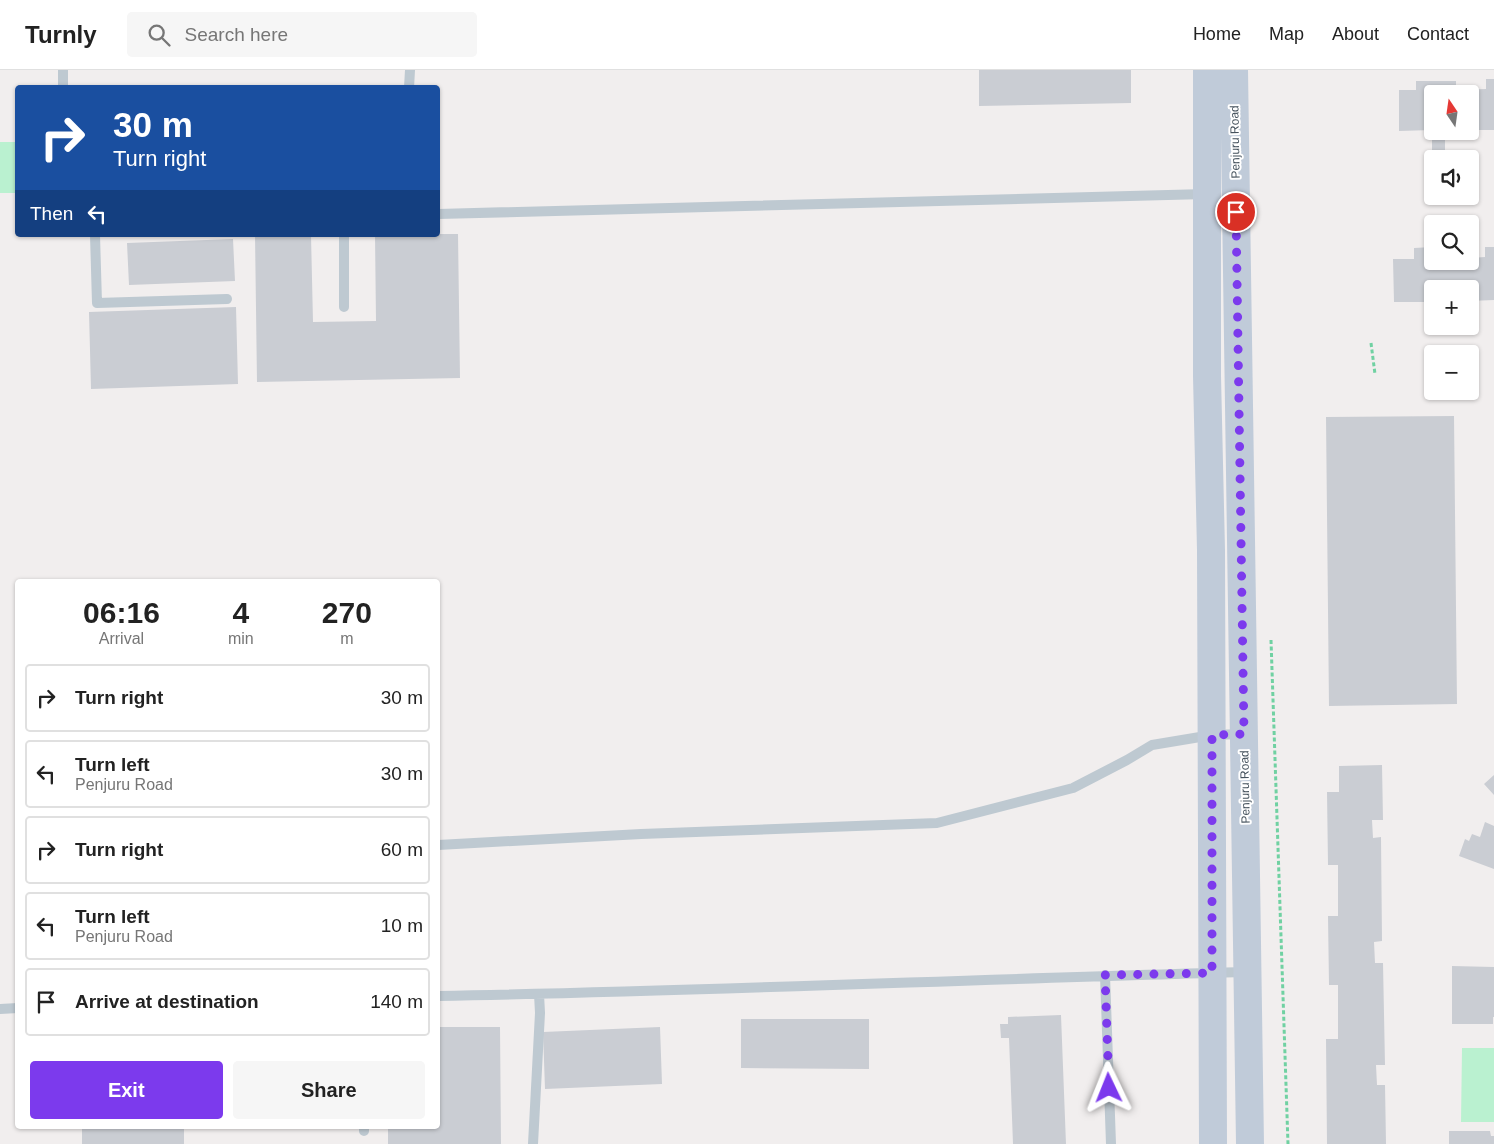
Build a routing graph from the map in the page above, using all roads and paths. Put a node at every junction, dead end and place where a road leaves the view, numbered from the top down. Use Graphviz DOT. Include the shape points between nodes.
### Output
graph roads {
  1 [pos="63,70"];
  2 [pos="410,70"];
  3 [pos="1207,70"];
  4 [pos="1234,70"];
  5 [pos="63,85"];
  6 [pos="409,85"];
  7 [pos="1221,191"];
  8 [pos="440,214"];
  9 [pos="95,237"];
  10 [pos="344,237"];
  11 [pos="227,299"];
  12 [pos="344,307"];
  13 [pos="1371,342"];
  14 [pos="1374,374"];
  15 [pos="1271,637"];
  16 [pos="1244,734"];
  17 [pos="1212,735"];
  18 [pos="440,844"];
  19 [pos="1248,972"];
  20 [pos="1212,973"];
  21 [pos="1105,975"];
  22 [pos="539,994"];
  23 [pos="440,996"];
  24 [pos="15,1008"];
  25 [pos="0,1009"];
  26 [pos="533,1144"];
  27 [pos="1111,1144"];
  28 [pos="1213,1144"];
  29 [pos="1250,1144"];
  30 [pos="1288,1144"];
  1 -- 5 [label="lane"];
  2 -- 6 [label="lane"];
  3 -- 7 [label="main road, Penjuru Road" via="1207,149"];
  4 -- 7 [label="main road, Penjuru Road" via="1235,151"];
  7 -- 8 [label="lane"];
  7 -- 16 [label="main road, Penjuru Road"];
  7 -- 17 [label="main road, Penjuru Road" via="1207,376"];
  9 -- 11 [label="lane" via="97,303"];
  10 -- 12 [label="lane"];
  13 -- 14 [label="path"];
  15 -- 30 [label="path"];
  16 -- 17 [label="lane"];
  16 -- 19 [label="main road, Penjuru Road"];
  17 -- 18 [label="lane" via="1152,745 1073,788 937,823"];
  17 -- 20 [label="main road, Penjuru Road"];
  19 -- 20 [label="lane"];
  19 -- 29 [label="main road, Penjuru Road"];
  20 -- 21 [label="lane"];
  20 -- 28 [label="main road, Penjuru Road"];
  21 -- 22 [label="lane"];
  21 -- 27 [label="lane"];
  22 -- 23 [label="lane"];
  22 -- 26 [label="lane"];
  24 -- 25 [label="lane"];
}
